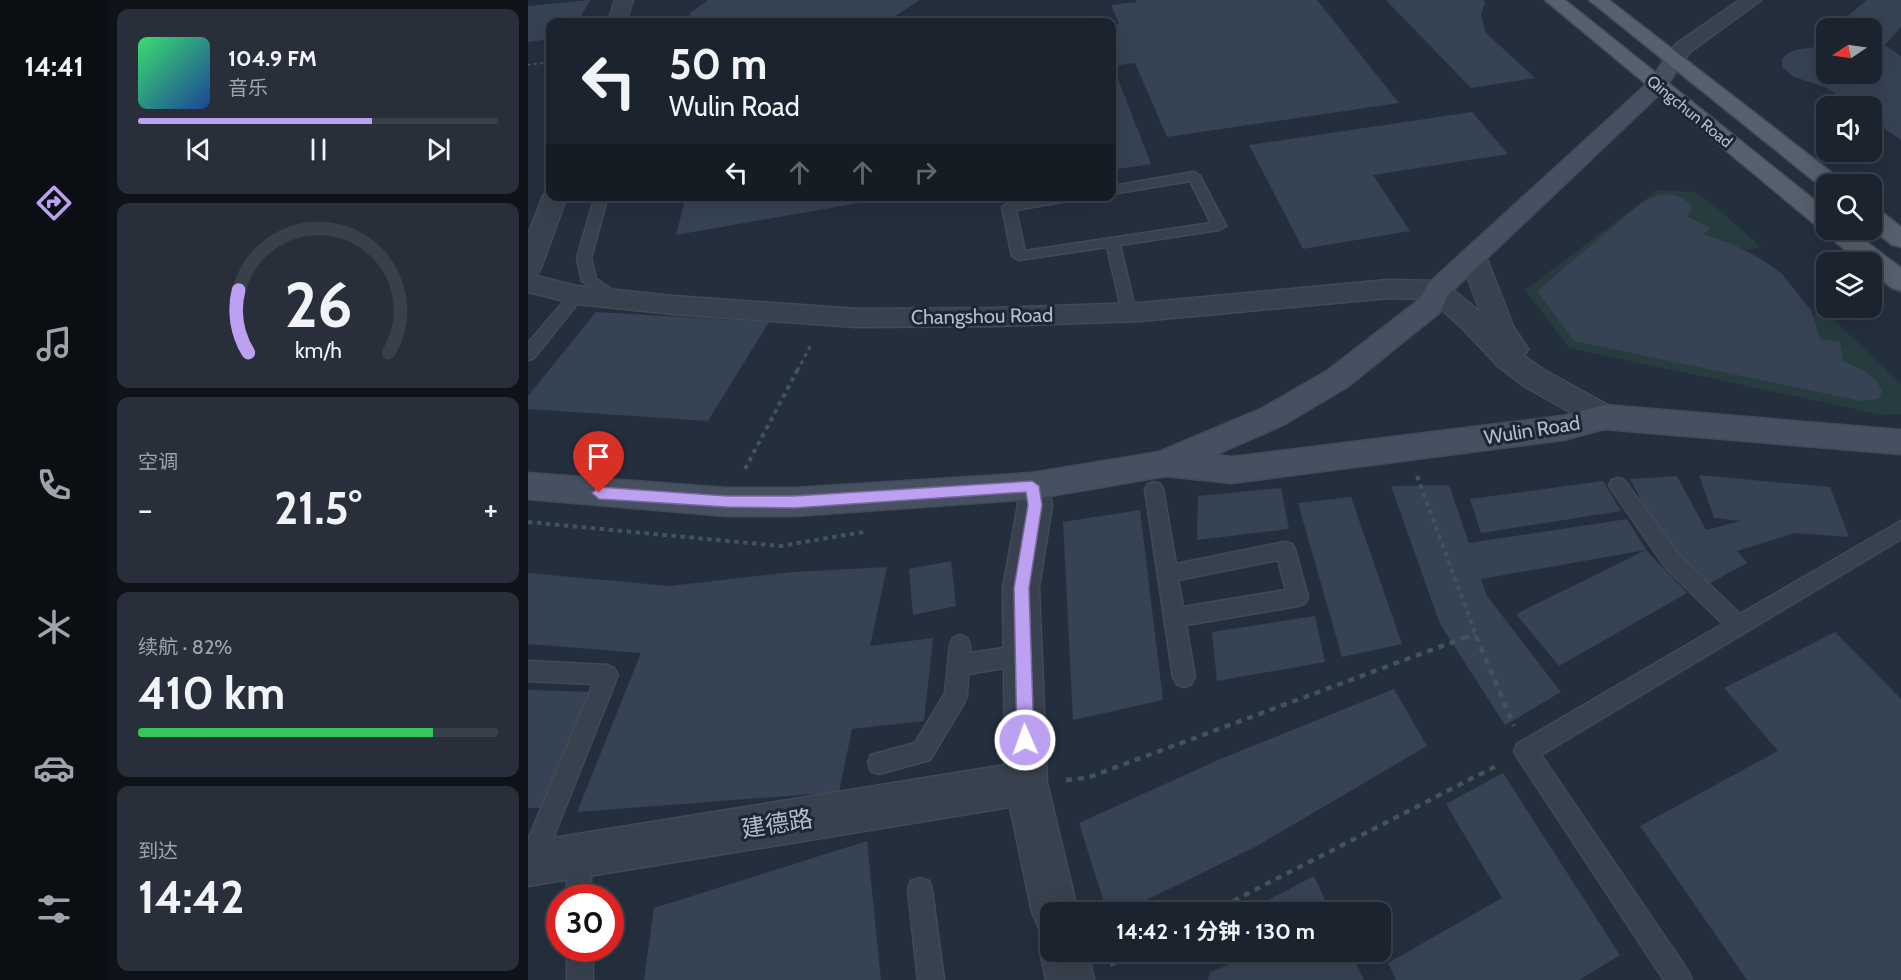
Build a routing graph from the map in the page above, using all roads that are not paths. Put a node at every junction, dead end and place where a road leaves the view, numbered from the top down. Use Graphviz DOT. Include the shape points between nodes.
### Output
graph roads {
  1 [pos="624,0"];
  2 [pos="1554,0"];
  3 [pos="1598,0"];
  4 [pos="1752,0"];
  5 [pos="618,18"];
  6 [pos="1673,61"];
  7 [pos="1658,85"];
  8 [pos="1819,174"];
  9 [pos="1116,189"];
  10 [pos="553,201"];
  11 [pos="601,201"];
  12 [pos="1044,201"];
  13 [pos="1816,213"];
  14 [pos="1882,224"];
  15 [pos="1901,238"];
  16 [pos="1848,240"];
  17 [pos="1112,241"];
  18 [pos="1473,257"];
  19 [pos="528,268"];
  20 [pos="1901,282"];
  21 [pos="528,283"];
  22 [pos="1437,290"];
  23 [pos="577,295"];
  24 [pos="619,299"];
  25 [pos="1130,312"];
  26 [pos="528,354"];
  27 [pos="1534,378"];
  28 [pos="1604,417"];
  29 [pos="1901,442"];
  30 [pos="1159,476"];
  31 [pos="1618,485"];
  32 [pos="528,486"];
  33 [pos="1032,486"];
  34 [pos="1901,529"];
  35 [pos="1168,574"];
  36 [pos="1174,618"];
  37 [pos="1738,625"];
  38 [pos="1023,655"];
  39 [pos="528,671"];
  40 [pos="1184,677"];
  41 [pos="879,763"];
  42 [pos="1026,783"];
  43 [pos="529,864"];
  44 [pos="579,876"];
  45 [pos="920,890"];
  46 [pos="1053,902"];
  47 [pos="580,962"];
  48 [pos="1066,962"];
  49 [pos="1674,978"];
  50 [pos="580,980"];
  51 [pos="931,980"];
  52 [pos="1070,980"];
  1 -- 5 [label="street"];
  2 -- 7 [label="main road, Qingchun Road"];
  3 -- 6 [label="main road, Qingchun Road"];
  4 -- 6 [label="street" via="1683,48"];
  6 -- 7 [label="street, Wulin Road"];
  6 -- 8 [label="main road, Qingchun Road"];
  7 -- 13 [label="main road, Qingchun Road"];
  7 -- 18 [label="street, Wulin Road"];
  9 -- 17 [label="lane" via="1194,176 1219,226"];
  10 -- 19 [label="street"];
  11 -- 24 [label="lane" via="584,258 589,281"];
  12 -- 17 [label="lane" via="1009,207 1019,256"];
  14 -- 15 [label="main road"];
  16 -- 20 [label="main road"];
  17 -- 25 [label="lane"];
  18 -- 22 [label="street, Wulin Road"];
  18 -- 27 [label="street" via="1500,328"];
  21 -- 23 [label="street, Changshou Road"];
  22 -- 25 [label="street, Changshou Road" via="1388,289"];
  22 -- 27 [label="street" via="1508,359"];
  22 -- 30 [label="street, Wulin Road" via="1430,305 1337,379"];
  23 -- 24 [label="street, Changshou Road"];
  23 -- 26 [label="lane"];
  24 -- 25 [label="street, Changshou Road" via="826,316 983,317"];
  27 -- 28 [label="street"];
  28 -- 29 [label="street, Wulin Road"];
  28 -- 30 [label="street, Wulin Road" via="1563,428"];
  30 -- 33 [label="street, Wulin Road"];
  30 -- 35 [label="lane"];
  31 -- 37 [label="lane" via="1673,562"];
  32 -- 33 [label="street, Wulin Road" via="727,502 794,502"];
  33 -- 38 [label="street" via="1035,505 1021,588"];
  34 -- 37 [label="lane"];
  35 -- 36 [label="lane"];
  35 -- 36 [label="lane" via="1285,550 1298,597"];
  36 -- 40 [label="lane"];
  37 -- 49 [label="lane" via="1525,752"];
  38 -- 41 [label="lane" via="960,655 956,696 922,752"];
  38 -- 42 [label="street"];
  39 -- 43 [label="lane" via="607,675"];
  42 -- 44 [label="street, 建德路"];
  42 -- 46 [label="street"];
  43 -- 44 [label="street, 建德路"];
  45 -- 51 [label="lane"];
  47 -- 50 [label="lane"];
  48 -- 52 [label="street"];
}
